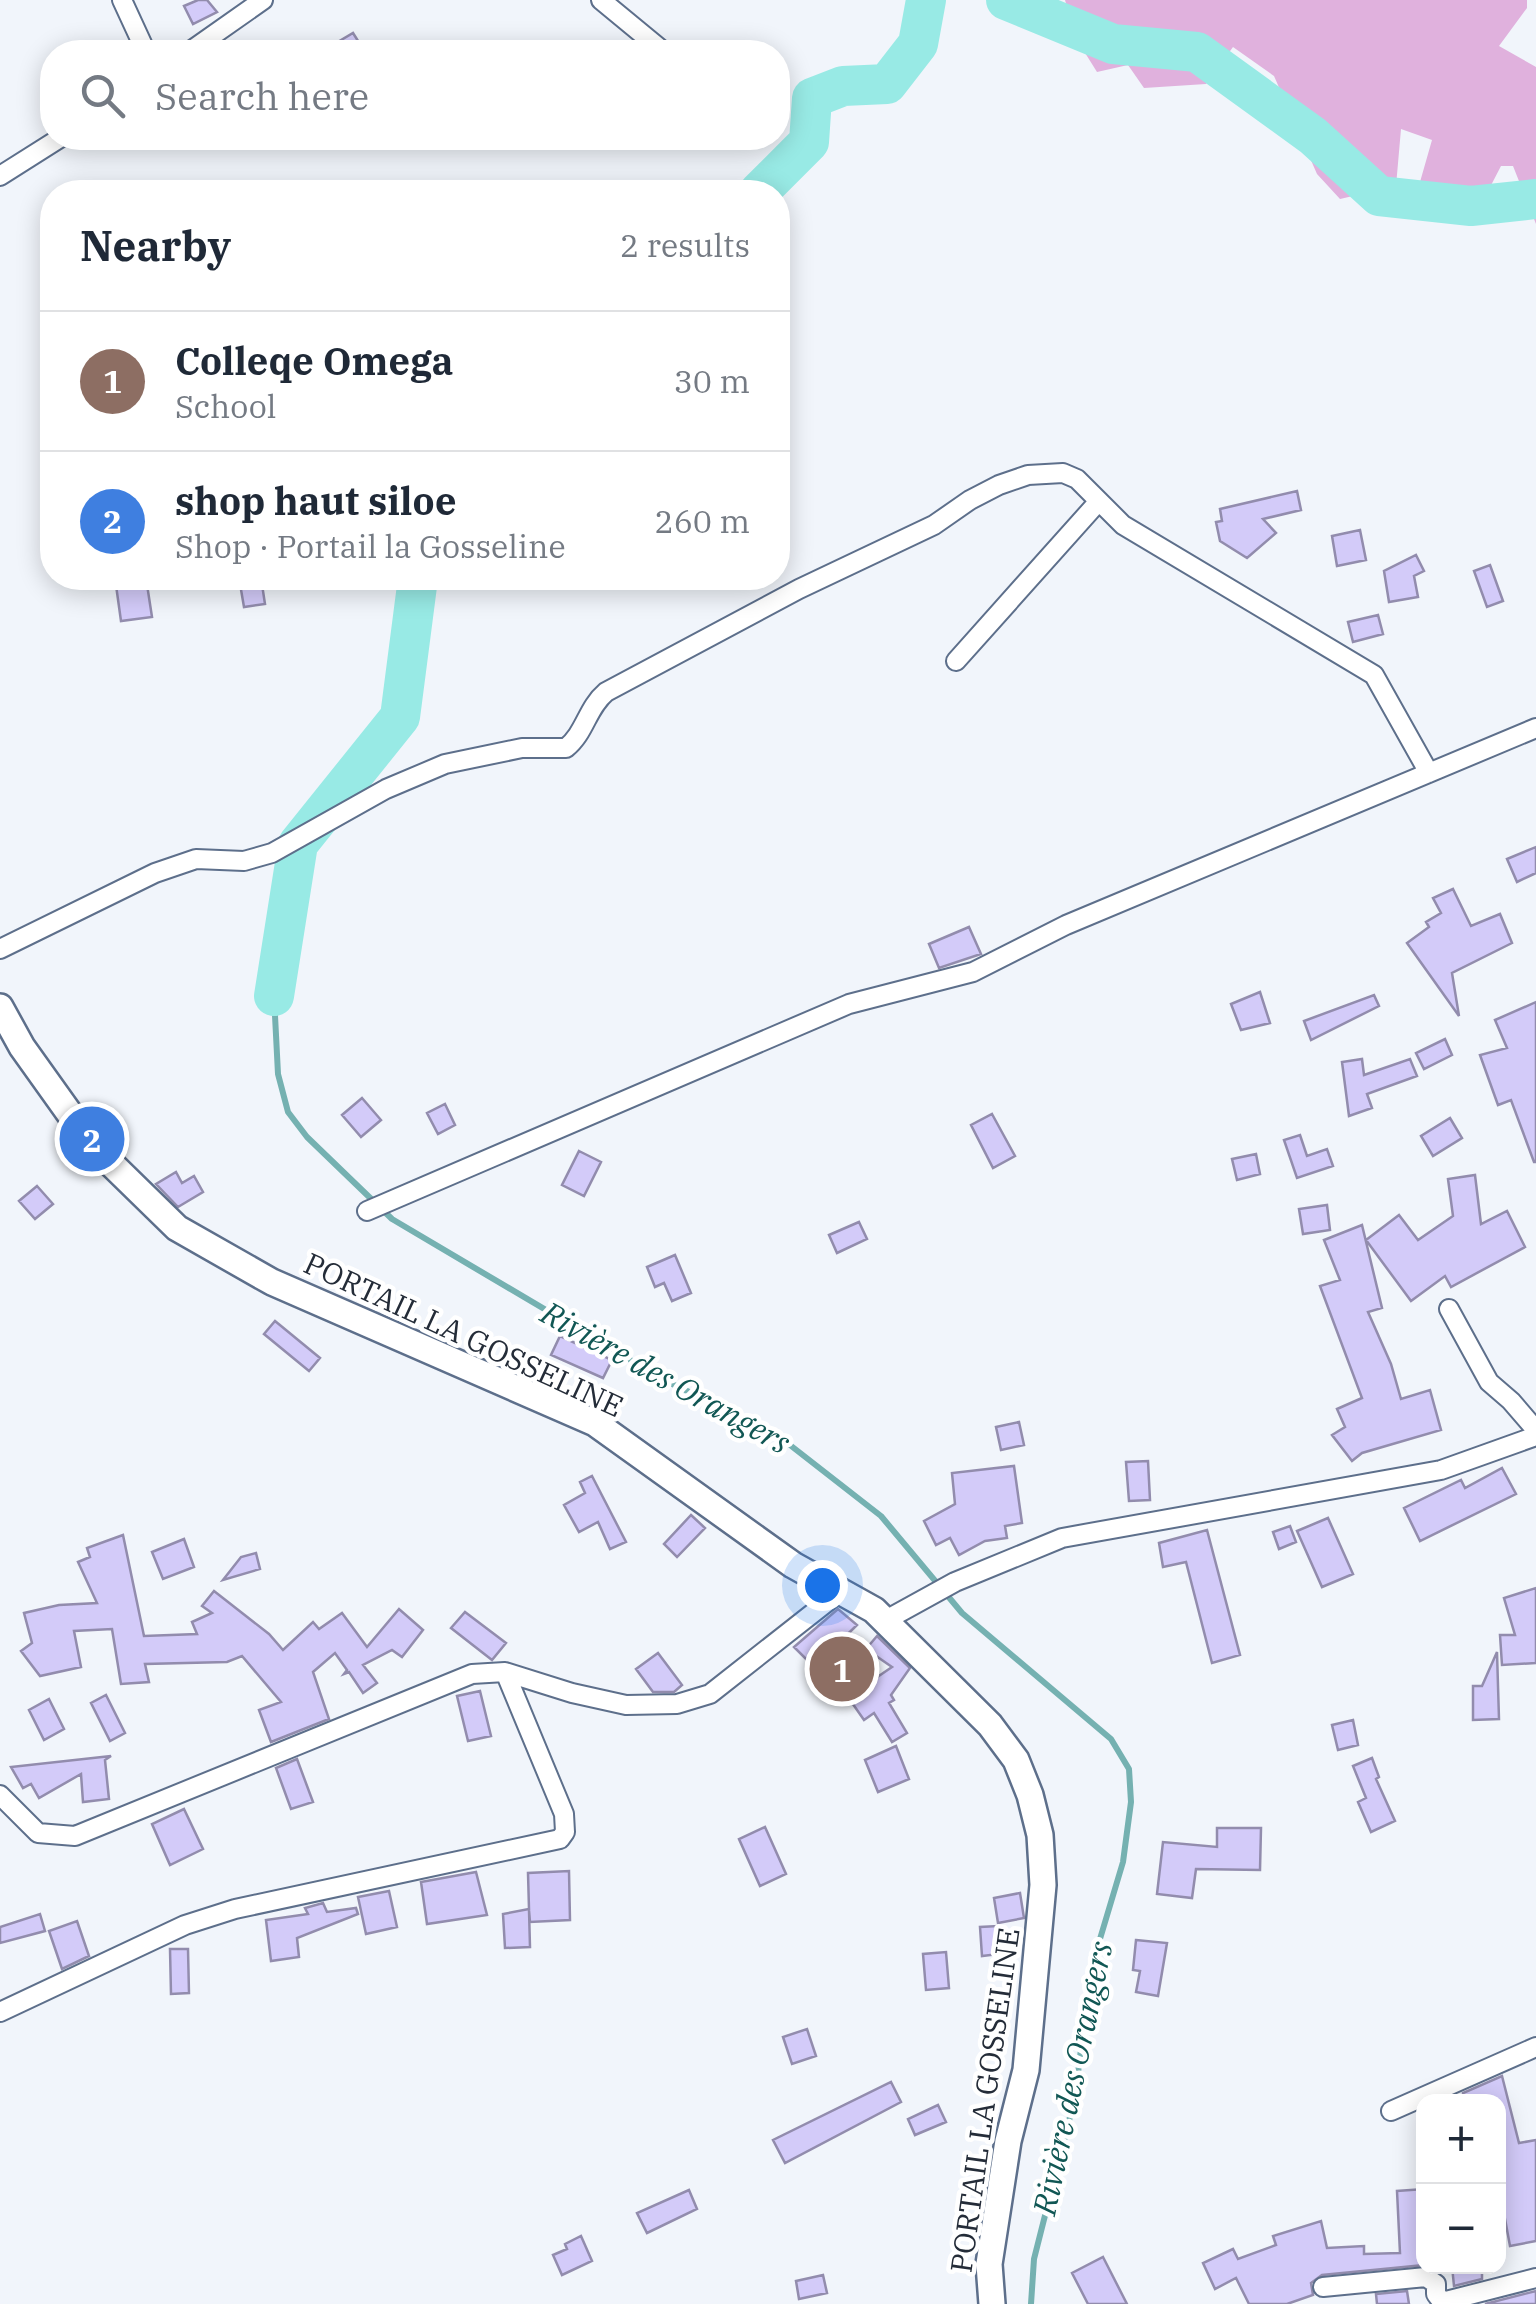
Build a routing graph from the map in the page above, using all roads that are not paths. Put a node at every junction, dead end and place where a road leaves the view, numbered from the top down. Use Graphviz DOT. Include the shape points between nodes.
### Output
graph roads {
  1 [pos="122,0"];
  2 [pos="264,0"];
  3 [pos="600,0"];
  4 [pos="140,40"];
  5 [pos="207,40"];
  6 [pos="649,40"];
  7 [pos="41,150"];
  8 [pos="0,176"];
  9 [pos="1099,501"];
  10 [pos="956,661"];
  11 [pos="1536,728"];
  12 [pos="1429,773"];
  13 [pos="0,949"];
  14 [pos="0,1006"];
  15 [pos="367,1211"];
  16 [pos="1450,1308"];
  17 [pos="1536,1433"];
  18 [pos="841,1591"];
  19 [pos="886,1620"];
  20 [pos="505,1672"];
  21 [pos="0,1796"];
  22 [pos="0,2012"];
  23 [pos="1536,2048"];
  24 [pos="1391,2111"];
  25 [pos="1536,2278"];
  26 [pos="1323,2287"];
  27 [pos="992,2304"];
  1 -- 4 [label="street"];
  2 -- 5 [label="street"];
  3 -- 6 [label="street"];
  7 -- 8 [label="street"];
  9 -- 10 [label="street"];
  9 -- 12 [label="street" via="1123,524 1374,675"];
  9 -- 13 [label="street" via="1062,473 999,485 934,525 606,692 566,748 522,748 445,764 386,789 272,854 244,861 196,859 155,873"];
  11 -- 12 [label="street"];
  12 -- 15 [label="street" via="1066,925 973,972 850,1004"];
  14 -- 18 [label="street, PORTAIL LA GOSSELINE" via="92,1146 176,1228 272,1282 595,1424 793,1565"];
  16 -- 17 [label="street" via="1488,1382"];
  17 -- 19 [label="street" via="1442,1470 1062,1538 955,1582"];
  18 -- 19 [label="street, PORTAIL LA GOSSELINE"];
  18 -- 20 [label="street" via="710,1694 677,1704 626,1705"];
  19 -- 27 [label="street, PORTAIL LA GOSSELINE" via="1016,1760 1040,1835 1044,1885 1028,2051 992,2247"];
  20 -- 21 [label="street" via="472,1674 75,1836 38,1833"];
  20 -- 22 [label="street" via="564,1814 560,1840 202,1920"];
  23 -- 24 [label="street"];
  25 -- 26 [label="street" via="1442,2302 1426,2277"];
}
